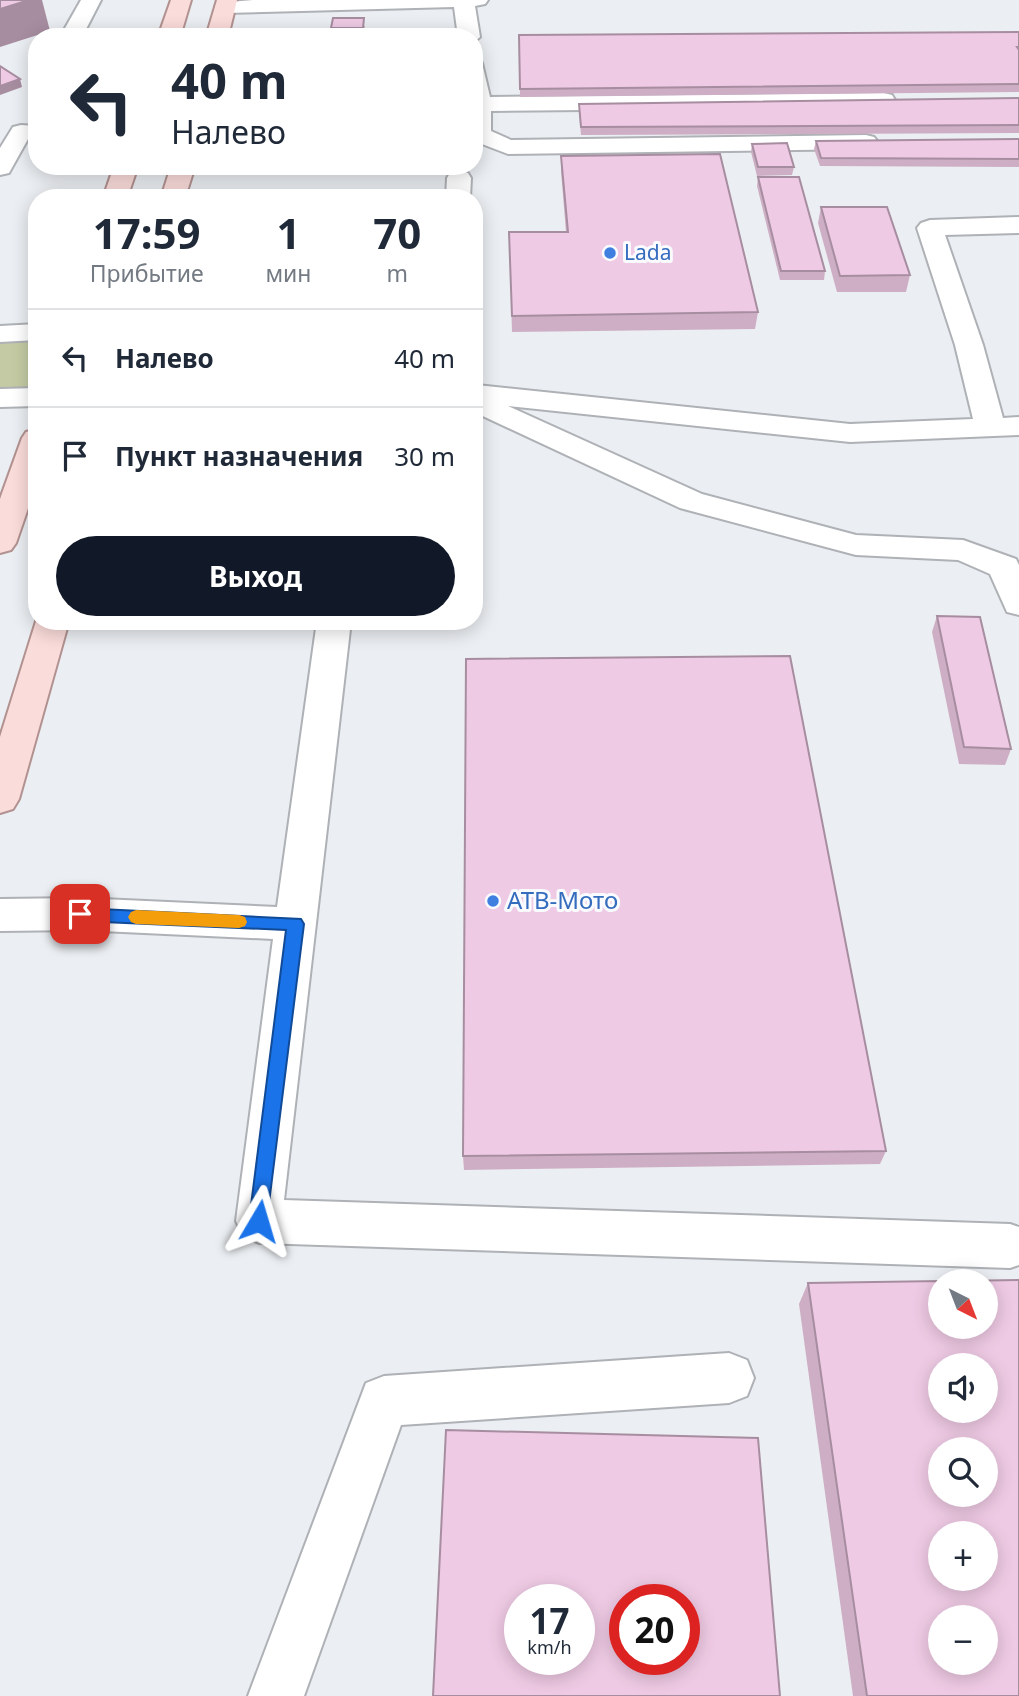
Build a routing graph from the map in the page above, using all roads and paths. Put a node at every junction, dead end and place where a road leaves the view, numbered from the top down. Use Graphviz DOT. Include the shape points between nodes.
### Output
graph roads {
  1 [pos="91,0"];
  2 [pos="181,0"];
  3 [pos="471,1"];
  4 [pos="226,3"];
  5 [pos="76,28"];
  6 [pos="172,28"];
  7 [pos="219,28"];
  8 [pos="470,28"];
  9 [pos="908,100"];
  10 [pos="483,104"];
  11 [pos="22,127"];
  12 [pos="483,137"];
  13 [pos="895,142"];
  14 [pos="0,168"];
  15 [pos="1019,225"];
  16 [pos="28,332"];
  17 [pos="0,334"];
  18 [pos="483,394"];
  19 [pos="28,397"];
  20 [pos="0,398"];
  21 [pos="483,405"];
  22 [pos="1005,426"];
  23 [pos="28,464"];
  24 [pos="0,543"];
  25 [pos="1019,604"];
  26 [pos="49,630"];
  27 [pos="333,630"];
  28 [pos="0,799"];
  29 [pos="0,915"];
  30 [pos="295,924"];
  31 [pos="1010,1246"];
  32 [pos="729,1378"];
  33 [pos="276,1696"];
  1 -- 5 [label="street"];
  2 -- 6 [label="main road"];
  3 -- 4 [label="street" via="303,16"];
  3 -- 8 [label="street"];
  4 -- 7 [label="main road"];
  9 -- 10 [label="street"];
  11 -- 14 [label="street"];
  12 -- 13 [label="street" via="508,147"];
  15 -- 22 [label="street" via="930,228 969,345"];
  16 -- 17 [label="street"];
  18 -- 22 [label="street" via="850,433"];
  19 -- 20 [label="street"];
  21 -- 25 [label="street" via="691,501 856,545 963,550 1004,567"];
  23 -- 24 [label="main road"];
  26 -- 28 [label="main road"];
  27 -- 30 [label="street"];
  29 -- 30 [label="street"];
  30 -- 31 [label="street" via="259,1221"];
  32 -- 33 [label="street" via="384,1401"];
}
